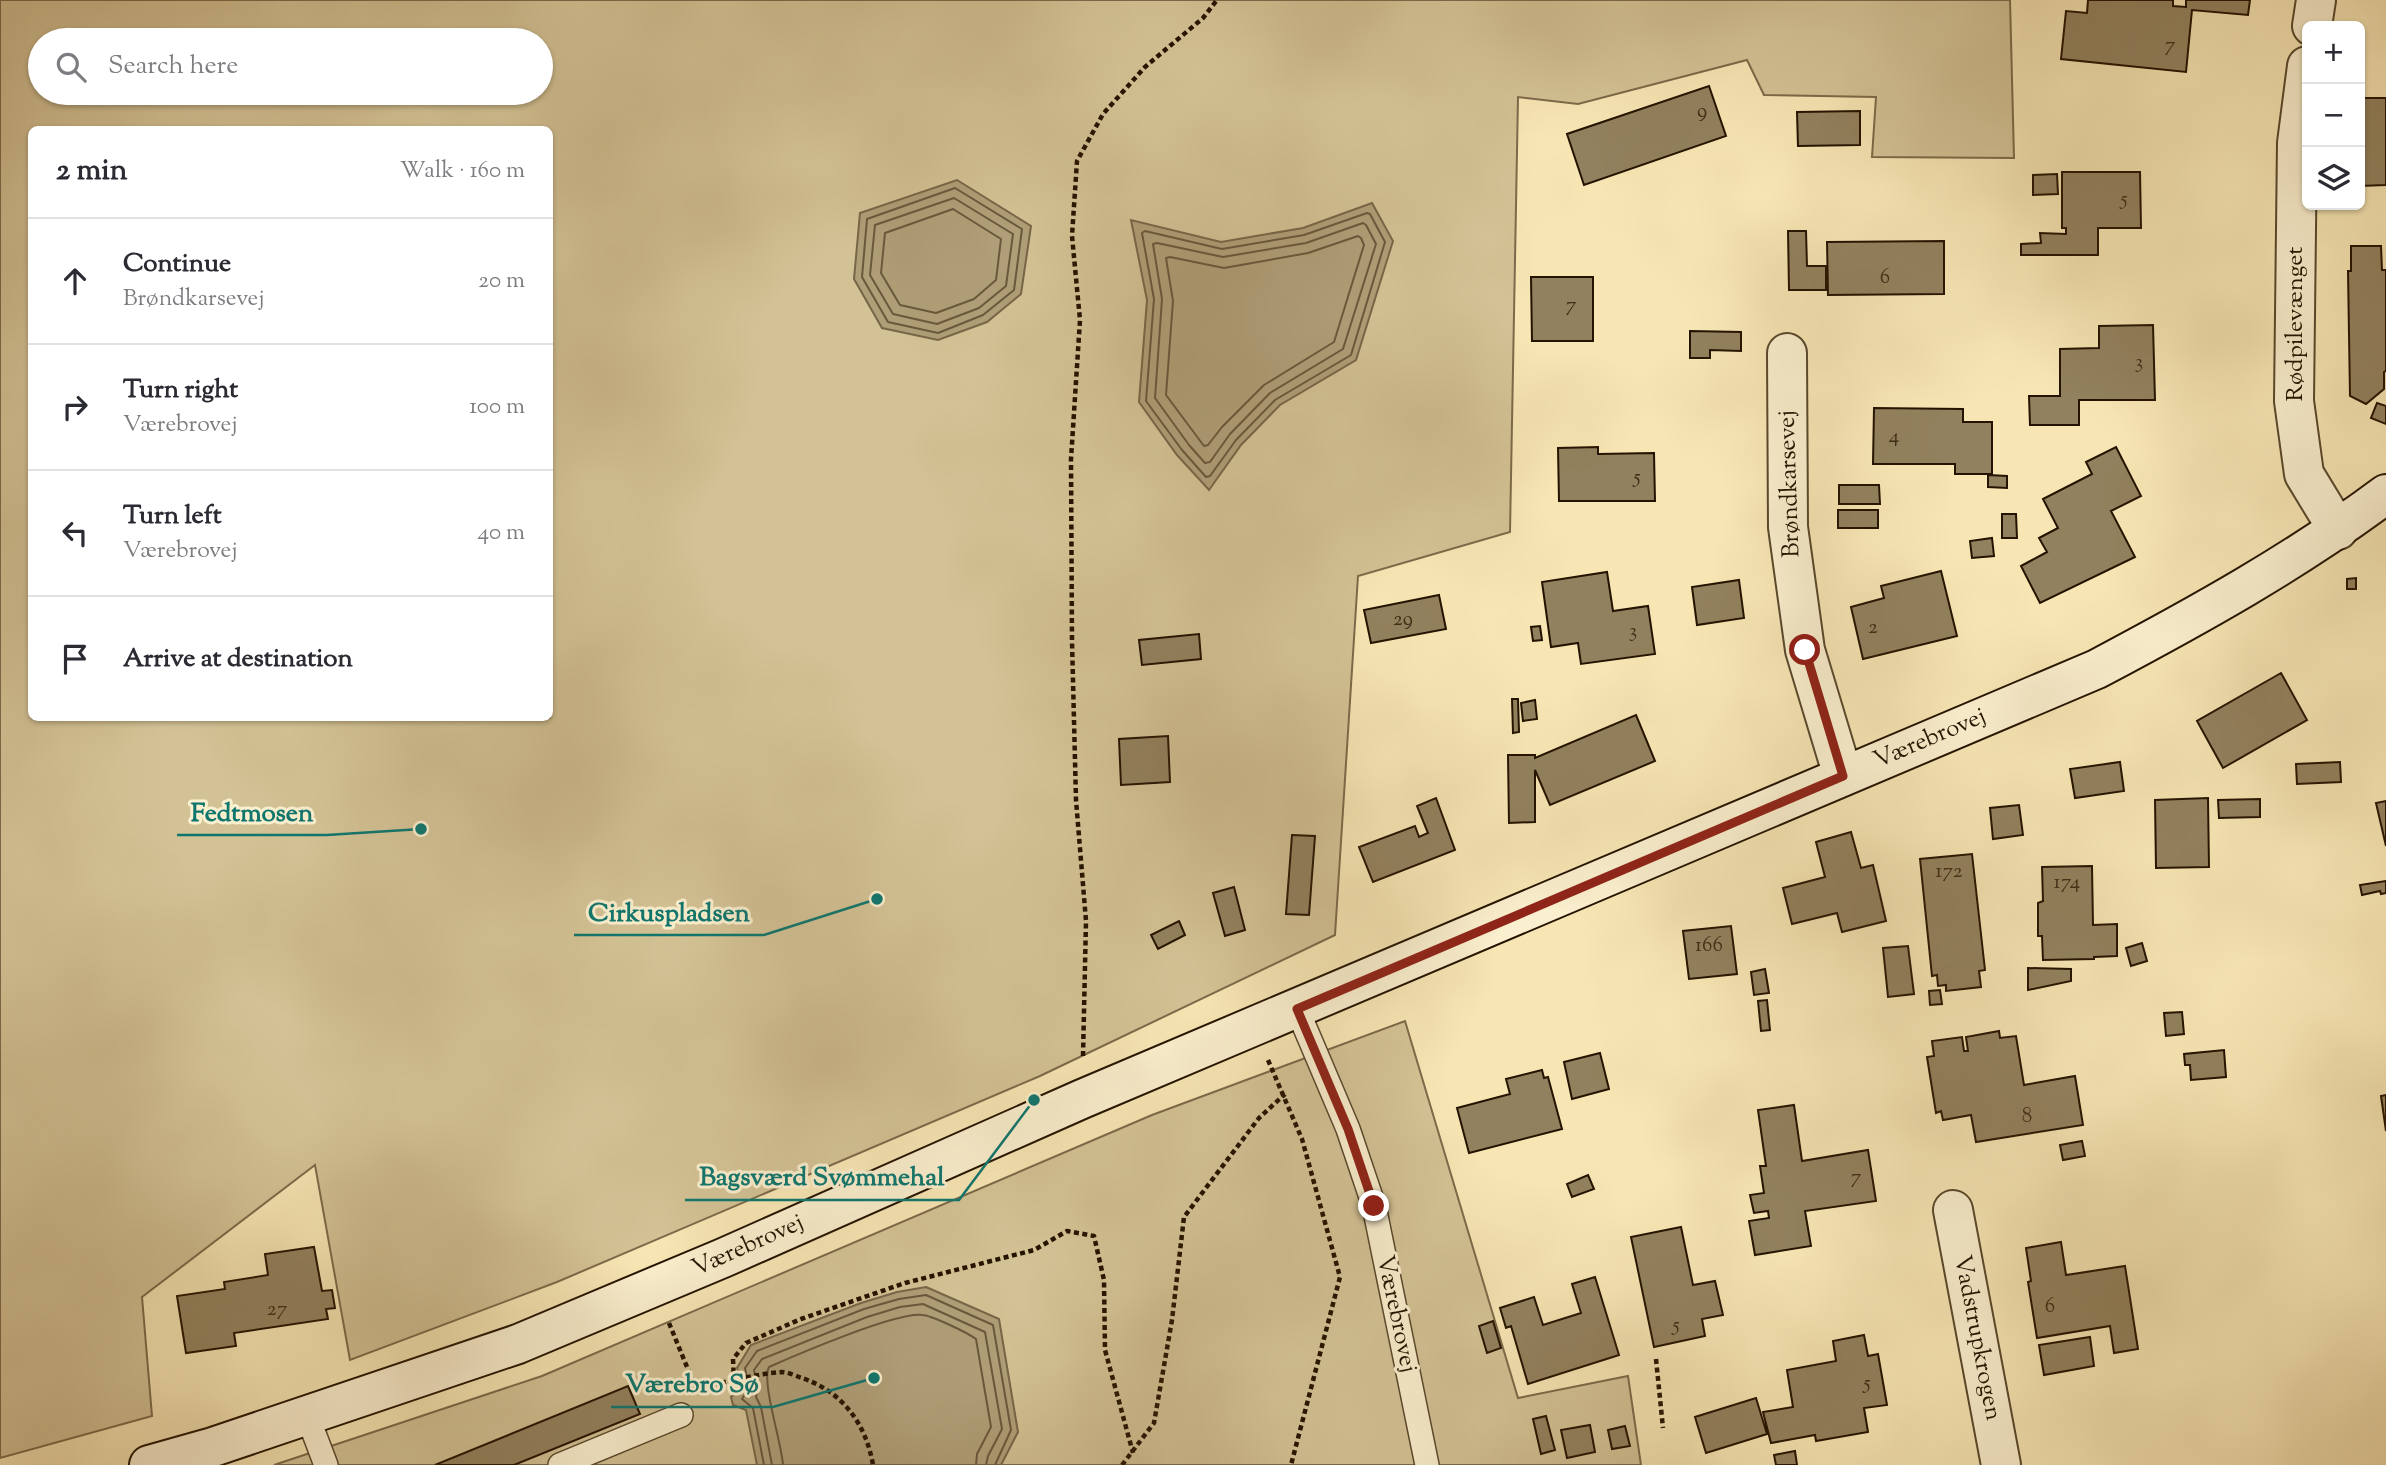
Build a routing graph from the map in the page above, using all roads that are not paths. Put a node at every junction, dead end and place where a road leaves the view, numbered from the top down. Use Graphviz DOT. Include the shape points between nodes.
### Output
graph roads {
  1 [pos="2316,0"];
  2 [pos="2313,21"];
  3 [pos="2305,84"];
  4 [pos="1787,353"];
  5 [pos="2386,494"];
  6 [pos="2338,530"];
  7 [pos="1843,776"];
  8 [pos="1297,1009"];
  9 [pos="1953,1210"];
  10 [pos="307,1415"];
  11 [pos="681,1415"];
  12 [pos="149,1465"];
  13 [pos="326,1465"];
  14 [pos="560,1465"];
  15 [pos="1427,1465"];
  16 [pos="2001,1465"];
  1 -- 2 [label="street"];
  3 -- 6 [label="street, Rødpilevænget" via="2297,143 2294,401 2304,474"];
  4 -- 7 [label="street, Brøndkarsevej" via="1788,527 1805,650"];
  5 -- 6 [label="street, Værebrovej"];
  6 -- 7 [label="street, Værebrovej" via="2207,611 2097,669"];
  7 -- 8 [label="street, Værebrovej"];
  8 -- 10 [label="street, Værebrovej" via="518,1344"];
  8 -- 15 [label="lane, Værebrovej" via="1348,1129 1374,1206"];
  9 -- 16 [label="street, Vadstrupkrogen"];
  10 -- 12 [label="street, Værebrovej"];
  10 -- 13 [label="lane"];
  11 -- 14 [label="lane"];
}
